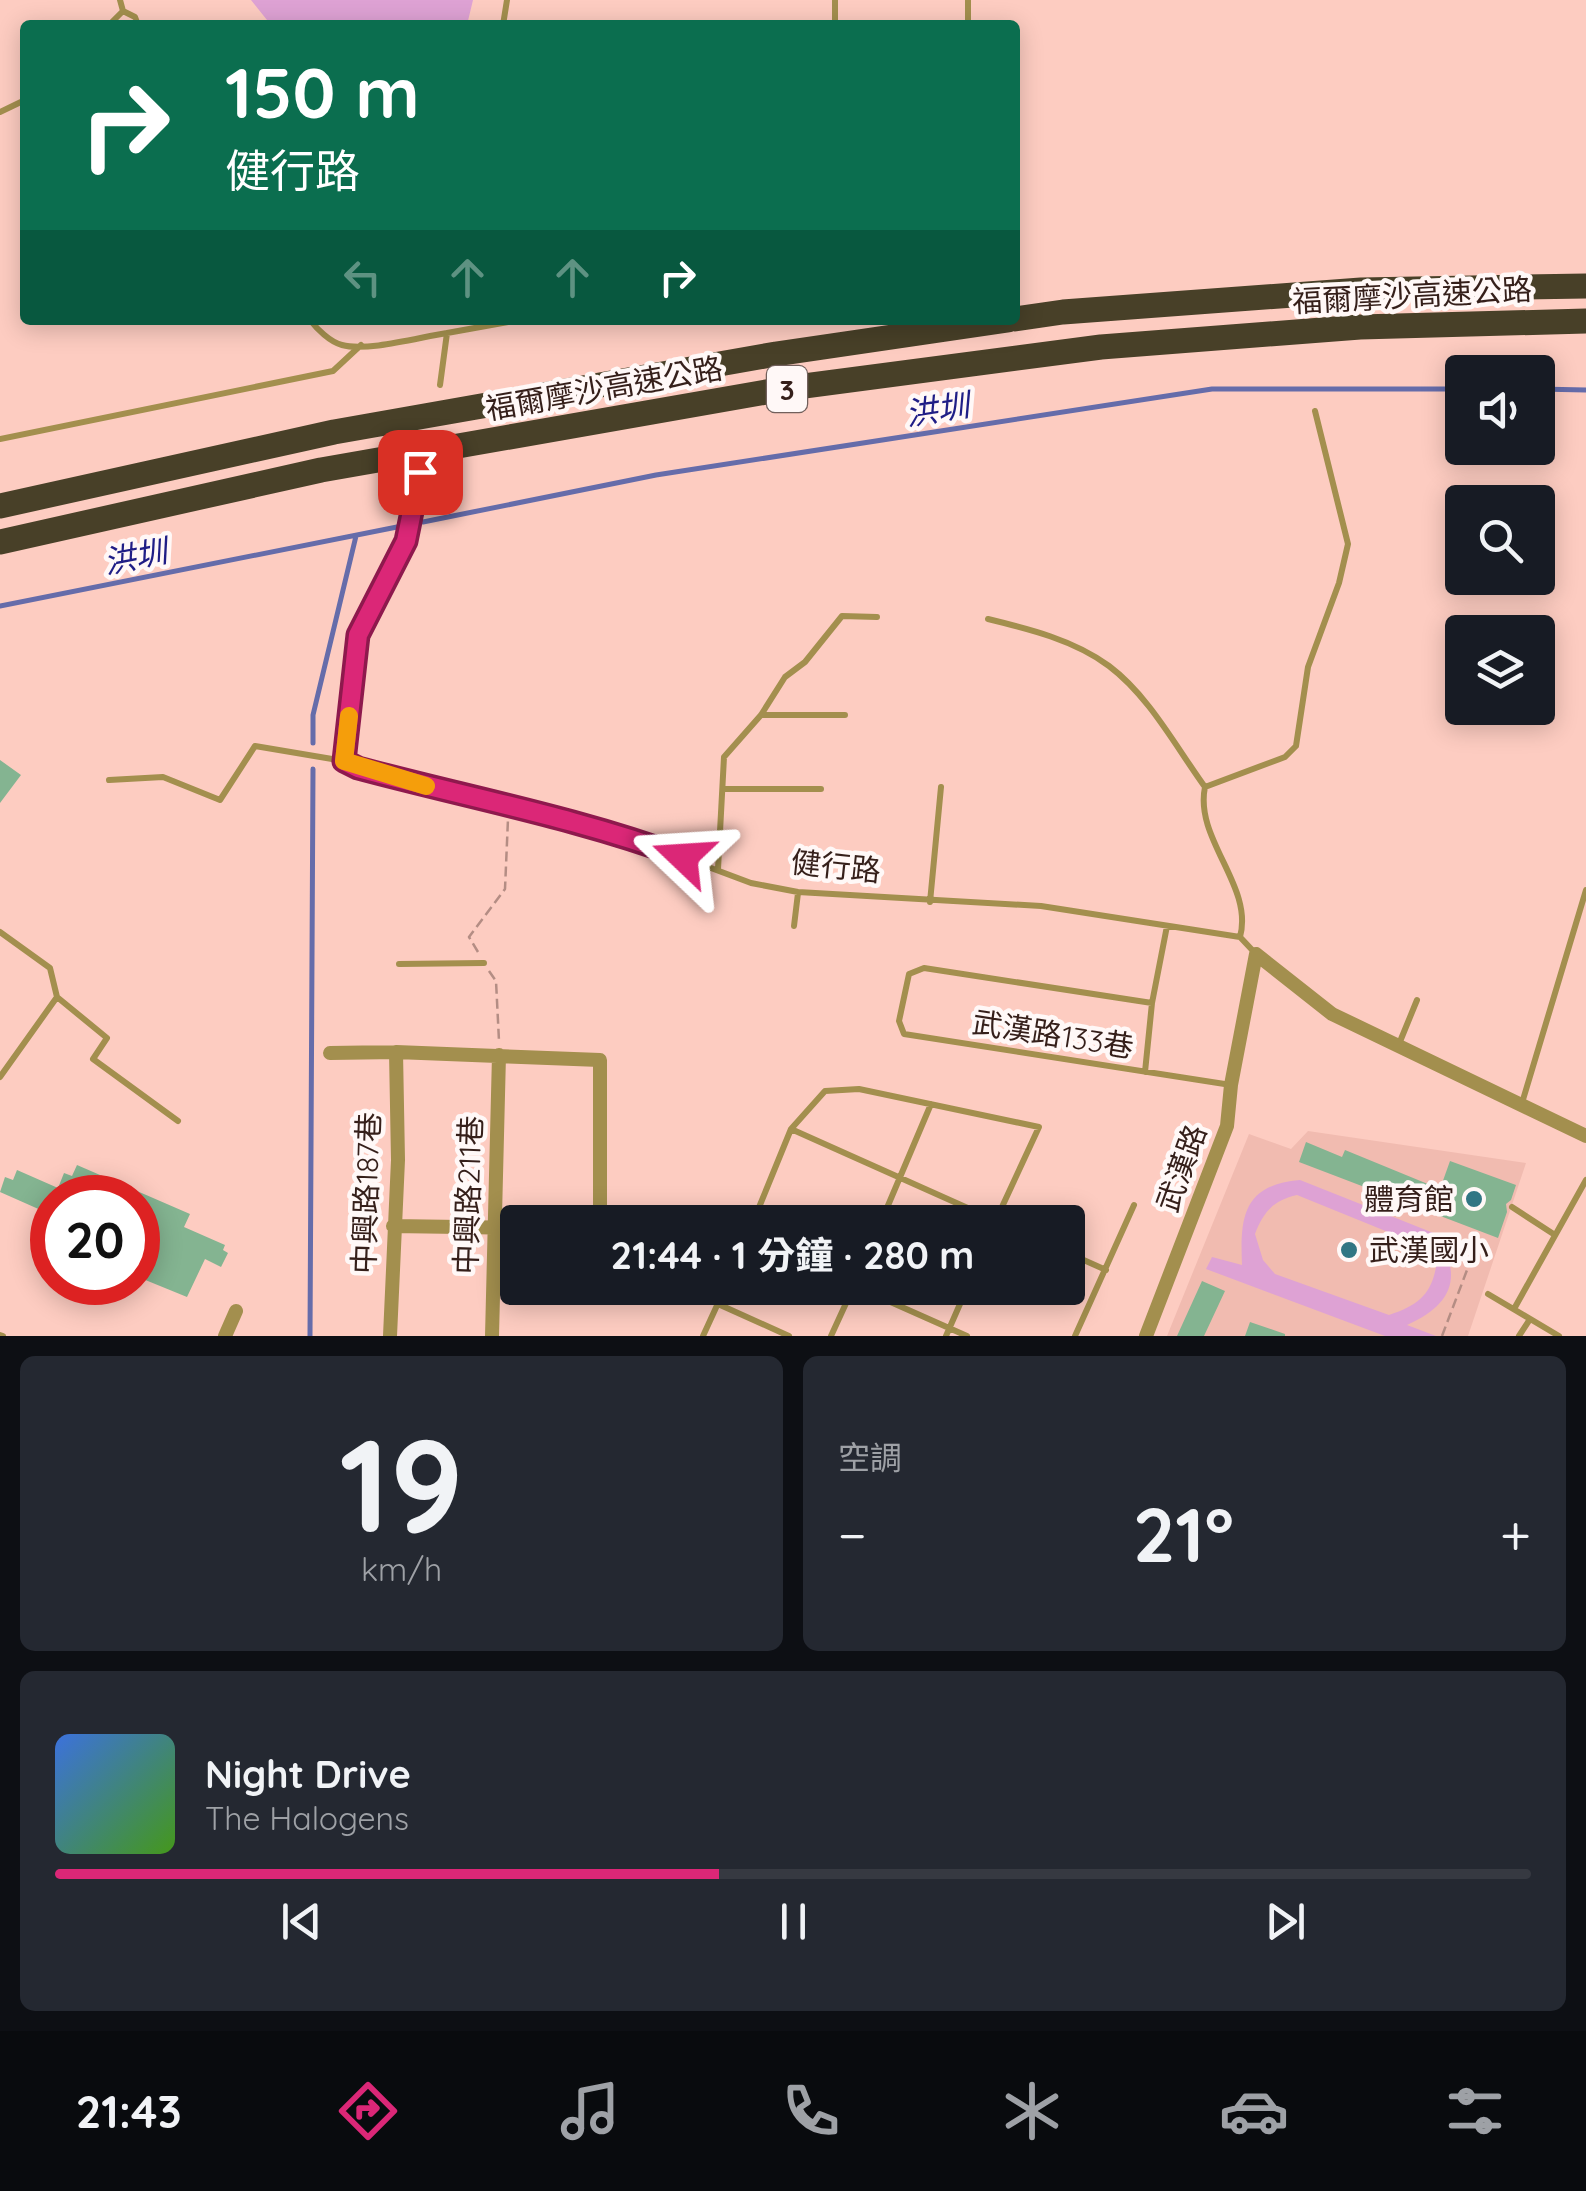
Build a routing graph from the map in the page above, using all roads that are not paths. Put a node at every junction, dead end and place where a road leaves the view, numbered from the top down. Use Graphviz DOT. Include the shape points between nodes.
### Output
graph roads {
  1 [pos="120,0"];
  2 [pos="124,11"];
  3 [pos="115,20"];
  4 [pos="136,20"];
  5 [pos="1586,286"];
  6 [pos="1020,318"];
  7 [pos="1586,321"];
  8 [pos="314,325"];
  9 [pos="471,325"];
  10 [pos="974,325"];
  11 [pos="447,333"];
  12 [pos="362,345"];
  13 [pos="440,385"];
  14 [pos="1315,412"];
  15 [pos="0,440"];
  16 [pos="420,472"];
  17 [pos="0,506"];
  18 [pos="0,542"];
  19 [pos="877,616"];
  20 [pos="988,619"];
  21 [pos="761,715"];
  22 [pos="845,715"];
  23 [pos="344,761"];
  24 [pos="109,780"];
  25 [pos="1205,786"];
  26 [pos="941,787"];
  27 [pos="722,788"];
  28 [pos="821,789"];
  29 [pos="718,869"];
  30 [pos="1586,890"];
  31 [pos="798,892"];
  32 [pos="930,902"];
  33 [pos="794,926"];
  34 [pos="1168,926"];
  35 [pos="0,932"];
  36 [pos="1240,937"];
  37 [pos="1256,954"];
  38 [pos="484,963"];
  39 [pos="399,964"];
  40 [pos="58,997"];
  41 [pos="1417,1000"];
  42 [pos="1152,1004"];
  43 [pos="1399,1044"];
  44 [pos="330,1052"];
  45 [pos="396,1052"];
  46 [pos="499,1055"];
  47 [pos="1145,1072"];
  48 [pos="0,1077"];
  49 [pos="1231,1085"];
  50 [pos="931,1104"];
  51 [pos="1522,1104"];
  52 [pos="178,1120"];
  53 [pos="791,1129"];
  54 [pos="1586,1136"];
  55 [pos="900,1178"];
  56 [pos="1586,1180"];
  57 [pos="600,1205"];
  58 [pos="761,1205"];
  59 [pos="888,1205"];
  60 [pos="960,1205"];
  61 [pos="1005,1205"];
  62 [pos="1134,1205"];
  63 [pos="1512,1208"];
  64 [pos="393,1226"];
  65 [pos="494,1228"];
  66 [pos="500,1228"];
  67 [pos="1555,1235"];
  68 [pos="1085,1261"];
  69 [pos="1106,1270"];
  70 [pos="493,1288"];
  71 [pos="500,1288"];
  72 [pos="1488,1294"];
  73 [pos="718,1305"];
  74 [pos="720,1305"];
  75 [pos="847,1305"];
  76 [pos="891,1305"];
  77 [pos="959,1305"];
  78 [pos="1514,1310"];
  79 [pos="236,1311"];
  80 [pos="1530,1319"];
  81 [pos="947,1332"];
  82 [pos="225,1336"];
  83 [pos="390,1336"];
  84 [pos="492,1336"];
  85 [pos="704,1336"];
  86 [pos="789,1336"];
  87 [pos="831,1336"];
  88 [pos="966,1336"];
  89 [pos="1075,1336"];
  90 [pos="1146,1336"];
  91 [pos="1519,1336"];
  92 [pos="1559,1336"];
  1 -- 2 [label="lane"];
  2 -- 3 [label="lane"];
  2 -- 4 [label="lane"];
  5 -- 6 [label="highway, 福爾摩沙高速公路" via="1360,290"];
  7 -- 18 [label="highway, 福爾摩沙高速公路 / 3" via="1360,327 1102,347 789,388 321,470"];
  8 -- 12 [label="lane" via="342,345"];
  9 -- 11 [label="lane"];
  10 -- 17 [label="highway, 福爾摩沙高速公路 / 3" via="334,432"];
  11 -- 12 [label="lane"];
  11 -- 13 [label="lane"];
  12 -- 15 [label="lane" via="333,370"];
  14 -- 25 [label="lane" via="1348,544 1308,666 1296,746 1285,758"];
  16 -- 23 [label="lane" via="406,541 358,635"];
  19 -- 21 [label="lane" via="842,616 806,662 785,677"];
  20 -- 25 [label="lane" via="1047,634 1108,665"];
  21 -- 22 [label="lane"];
  21 -- 27 [label="lane" via="724,757"];
  23 -- 24 [label="lane, 健行路" via="255,746 220,800 163,777"];
  23 -- 29 [label="lane, 健行路" via="615,832"];
  25 -- 36 [label="lane" via="1210,827 1246,918"];
  26 -- 32 [label="lane"];
  27 -- 28 [label="lane"];
  27 -- 29 [label="lane"];
  29 -- 31 [label="lane, 健行路"];
  30 -- 51 [label="lane"];
  31 -- 32 [label="lane, 健行路"];
  31 -- 33 [label="lane"];
  32 -- 34 [label="lane, 健行路" via="1041,906"];
  34 -- 36 [label="lane, 健行路"];
  34 -- 42 [label="lane"];
  35 -- 40 [label="lane" via="50,968"];
  36 -- 37 [label="lane"];
  37 -- 43 [label="street" via="1332,1014"];
  37 -- 49 [label="street, 武漢路"];
  38 -- 39 [label="lane"];
  40 -- 48 [label="lane"];
  40 -- 52 [label="lane" via="108,1038 93,1059"];
  41 -- 43 [label="lane"];
  42 -- 47 [label="lane"];
  42 -- 47 [label="lane, 武漢路133巷" via="924,968 910,974 900,1021 904,1034"];
  43 -- 51 [label="street"];
  44 -- 45 [label="street"];
  45 -- 46 [label="street"];
  45 -- 64 [label="street, 中興路187巷"];
  46 -- 57 [label="street" via="600,1060"];
  46 -- 65 [label="street, 中興路211巷"];
  47 -- 49 [label="lane, 武漢路133巷"];
  49 -- 90 [label="street, 武漢路" via="1227,1126"];
  50 -- 53 [label="lane" via="859,1089 826,1091"];
  50 -- 55 [label="lane"];
  50 -- 61 [label="lane" via="1039,1127"];
  51 -- 54 [label="street"];
  53 -- 55 [label="lane"];
  53 -- 58 [label="lane"];
  55 -- 59 [label="lane"];
  55 -- 60 [label="lane"];
  56 -- 67 [label="lane"];
  62 -- 69 [label="lane"];
  63 -- 67 [label="lane"];
  64 -- 65 [label="street"];
  64 -- 83 [label="street, 中興路187巷"];
  65 -- 66 [label="street"];
  65 -- 70 [label="street, 中興路211巷"];
  67 -- 78 [label="lane"];
  68 -- 69 [label="lane"];
  69 -- 89 [label="lane"];
  70 -- 71 [label="lane"];
  70 -- 84 [label="street, 中興路211巷"];
  72 -- 78 [label="lane"];
  73 -- 85 [label="lane"];
  74 -- 86 [label="lane"];
  75 -- 87 [label="lane"];
  76 -- 81 [label="lane"];
  77 -- 81 [label="lane"];
  78 -- 80 [label="lane"];
  79 -- 82 [label="street"];
  80 -- 91 [label="lane"];
  80 -- 92 [label="lane"];
  81 -- 88 [label="lane"];
}
